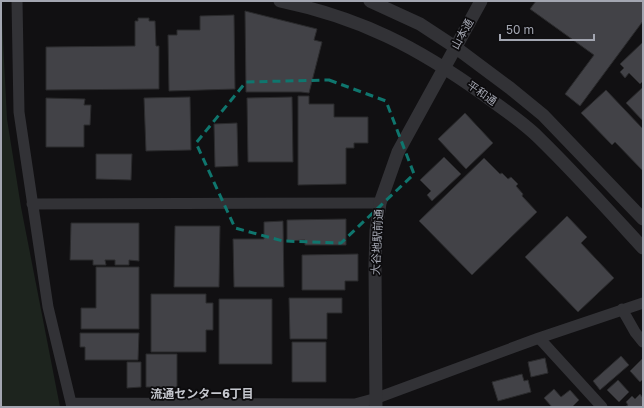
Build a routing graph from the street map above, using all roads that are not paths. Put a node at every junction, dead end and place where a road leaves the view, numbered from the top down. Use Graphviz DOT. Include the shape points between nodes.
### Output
graph roads {
  1 [pos="17,1"];
  2 [pos="280,1"];
  3 [pos="370,1"];
  4 [pos="481,1"];
  5 [pos="455,47"];
  6 [pos="444,67"];
  7 [pos="32,204"];
  8 [pos="380,204"];
  9 [pos="643,219"];
  10 [pos="643,248"];
  11 [pos="643,303"];
  12 [pos="622,309"];
  13 [pos="539,338"];
  14 [pos="643,342"];
  15 [pos="376,402"];
  16 [pos="72,405"];
  17 [pos="602,407"];
  1 -- 7 [label="street" via="19,112"];
  2 -- 6 [label="street, 平和通" via="348,19 390,37"];
  3 -- 5 [label="street, 平和通" via="420,24"];
  4 -- 5 [label="street, 山本通"];
  5 -- 6 [label="street, 山本通"];
  5 -- 9 [label="street, 平和通" via="542,115"];
  6 -- 8 [label="street, 大谷地駅前通" via="398,152"];
  6 -- 10 [label="street, 平和通" via="539,137"];
  7 -- 8 [label="street"];
  7 -- 16 [label="street" via="48,307"];
  8 -- 15 [label="street, 大谷地駅前通" via="375,266"];
  11 -- 12 [label="street"];
  12 -- 13 [label="street"];
  12 -- 14 [label="street"];
  13 -- 15 [label="street"];
  13 -- 17 [label="street"];
  15 -- 16 [label="street"];
}
